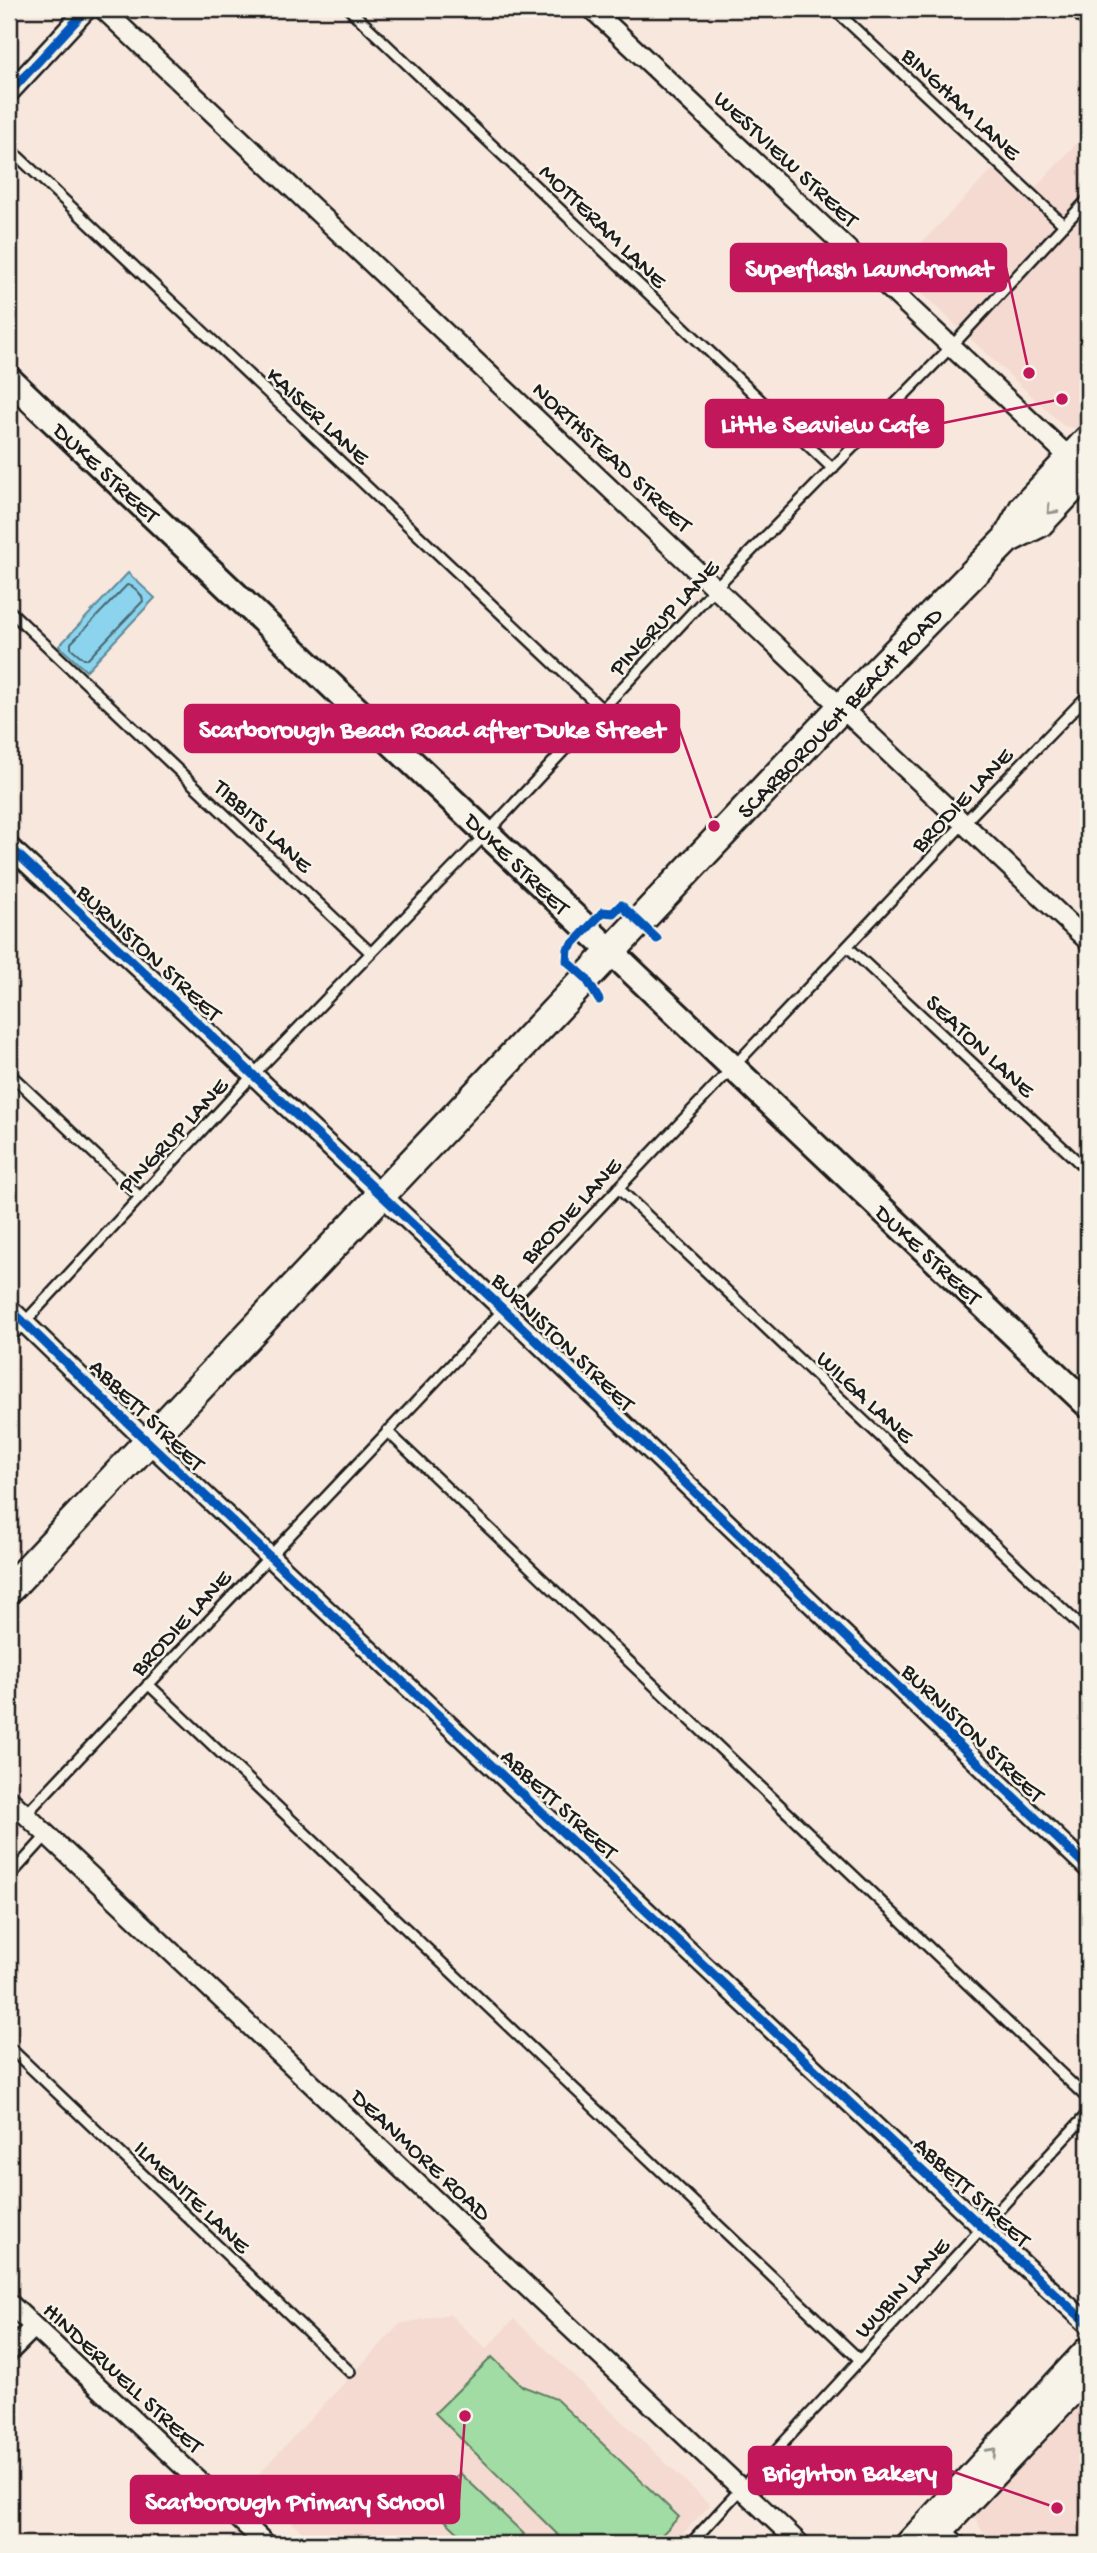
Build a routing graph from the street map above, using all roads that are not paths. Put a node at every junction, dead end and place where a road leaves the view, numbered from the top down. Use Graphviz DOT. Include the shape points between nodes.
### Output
graph roads {
  1 [pos="87,9"];
  2 [pos="103,9"];
  3 [pos="349,9"];
  4 [pos="592,9"];
  5 [pos="834,9"];
  6 [pos="1079,9"];
  7 [pos="1088,18"];
  8 [pos="9,93"];
  9 [pos="9,148"];
  10 [pos="1088,199"];
  11 [pos="1063,225"];
  12 [pos="951,347"];
  13 [pos="9,379"];
  14 [pos="1084,464"];
  15 [pos="833,469"];
  16 [pos="716,587"];
  17 [pos="9,610"];
  18 [pos="1088,695"];
  19 [pos="1085,706"];
  20 [pos="842,707"];
  21 [pos="603,710"];
  22 [pos="964,823"];
  23 [pos="488,832"];
  24 [pos="9,846"];
  25 [pos="1088,941"];
  26 [pos="848,947"];
  27 [pos="371,953"];
  28 [pos="611,953"];
  29 [pos="732,1067"];
  30 [pos="9,1073"];
  31 [pos="253,1075"];
  32 [pos="1088,1171"];
  33 [pos="618,1188"];
  34 [pos="381,1195"];
  35 [pos="140,1198"];
  36 [pos="9,1308"];
  37 [pos="503,1309"];
  38 [pos="24,1323"];
  39 [pos="9,1339"];
  40 [pos="1088,1405"];
  41 [pos="387,1431"];
  42 [pos="148,1441"];
  43 [pos="269,1556"];
  44 [pos="9,1589"];
  45 [pos="1088,1633"];
  46 [pos="148,1684"];
  47 [pos="9,1800"];
  48 [pos="25,1815"];
  49 [pos="47,1835"];
  50 [pos="1088,1868"];
  51 [pos="9,1877"];
  52 [pos="9,2047"];
  53 [pos="1088,2099"];
  54 [pos="1088,2113"];
  55 [pos="983,2228"];
  56 [pos="9,2303"];
  57 [pos="1088,2324"];
  58 [pos="34,2327"];
  59 [pos="1088,2347"];
  60 [pos="9,2352"];
  61 [pos="859,2359"];
  62 [pos="350,2372"];
  63 [pos="1088,2376"];
  64 [pos="742,2488"];
  65 [pos="939,2535"];
  66 [pos="266,2544"];
  67 [pos="690,2544"];
  68 [pos="800,2544"];
  69 [pos="907,2544"];
  1 -- 8 [label="street"];
  2 -- 16 [label="street, NORTHSTEAD STREET"];
  3 -- 15 [label="lane, MOTTERAM LANE"];
  4 -- 12 [label="street, WESTVIEW STREET"];
  5 -- 11 [label="lane, BINGHAM LANE"];
  6 -- 7 [label="street"];
  9 -- 21 [label="lane, KAISER LANE"];
  10 -- 11 [label="lane, PINGRUP LANE"];
  11 -- 12 [label="lane, PINGRUP LANE"];
  12 -- 14 [label="street, WESTVIEW STREET"];
  12 -- 15 [label="lane, PINGRUP LANE"];
  13 -- 23 [label="main road, DUKE STREET"];
  14 -- 20 [label="main road, SCARBOROUGH BEACH ROAD" via="1039,523 1007,539"];
  15 -- 16 [label="lane, PINGRUP LANE"];
  16 -- 20 [label="street, NORTHSTEAD STREET"];
  16 -- 21 [label="lane, PINGRUP LANE"];
  17 -- 27 [label="lane, TIBBITS LANE"];
  18 -- 19 [label="lane, BRODIE LANE"];
  19 -- 22 [label="lane, BRODIE LANE"];
  20 -- 22 [label="street, NORTHSTEAD STREET"];
  20 -- 28 [label="main road, SCARBOROUGH BEACH ROAD"];
  21 -- 23 [label="lane, PINGRUP LANE"];
  22 -- 25 [label="street, NORTHSTEAD STREET"];
  22 -- 26 [label="lane, BRODIE LANE"];
  23 -- 27 [label="lane, PINGRUP LANE"];
  23 -- 28 [label="main road, DUKE STREET"];
  24 -- 31 [label="street, BURNISTON STREET"];
  26 -- 29 [label="lane, BRODIE LANE"];
  26 -- 32 [label="lane, SEATON LANE"];
  27 -- 31 [label="lane, PINGRUP LANE"];
  28 -- 29 [label="main road, DUKE STREET"];
  28 -- 34 [label="main road, SCARBOROUGH BEACH ROAD"];
  29 -- 33 [label="lane, BRODIE LANE"];
  29 -- 40 [label="main road, DUKE STREET"];
  30 -- 35 [label="lane"];
  31 -- 34 [label="street, BURNISTON STREET"];
  31 -- 35 [label="lane, PINGRUP LANE"];
  33 -- 37 [label="lane, BRODIE LANE"];
  33 -- 45 [label="lane, WILGA LANE"];
  34 -- 37 [label="street, BURNISTON STREET"];
  34 -- 42 [label="main road, SCARBOROUGH BEACH ROAD"];
  35 -- 38 [label="lane, PINGRUP LANE"];
  36 -- 38 [label="street, ABBETT STREET"];
  37 -- 41 [label="lane, BRODIE LANE"];
  37 -- 50 [label="street, BURNISTON STREET"];
  38 -- 39 [label="lane, PINGRUP LANE"];
  38 -- 42 [label="street, ABBETT STREET"];
  41 -- 43 [label="lane, BRODIE LANE"];
  41 -- 53 [label="lane"];
  42 -- 43 [label="street, ABBETT STREET"];
  42 -- 44 [label="main road, SCARBOROUGH BEACH ROAD"];
  43 -- 46 [label="lane, BRODIE LANE"];
  43 -- 55 [label="street, ABBETT STREET"];
  46 -- 48 [label="lane, BRODIE LANE"];
  46 -- 61 [label="lane"];
  47 -- 48 [label="street, DEANMORE ROAD"];
  48 -- 49 [label="street, DEANMORE ROAD"];
  49 -- 51 [label="lane"];
  49 -- 64 [label="street, DEANMORE ROAD"];
  52 -- 62 [label="lane, ILMENITE LANE"];
  54 -- 55 [label="lane, WUBIN LANE"];
  55 -- 57 [label="street, ABBETT STREET"];
  55 -- 61 [label="lane, WUBIN LANE"];
  56 -- 58 [label="street, HINDERWELL STREET"];
  58 -- 60 [label="street"];
  58 -- 66 [label="street, HINDERWELL STREET"];
  65 -- 59 [label="street, one-way"];
  61 -- 64 [label="lane, WUBIN LANE"];
  63 -- 65 [label="street"];
  64 -- 67 [label="lane, WUBIN LANE"];
  64 -- 68 [label="street, DEANMORE ROAD"];
  65 -- 69 [label="street"];
}
